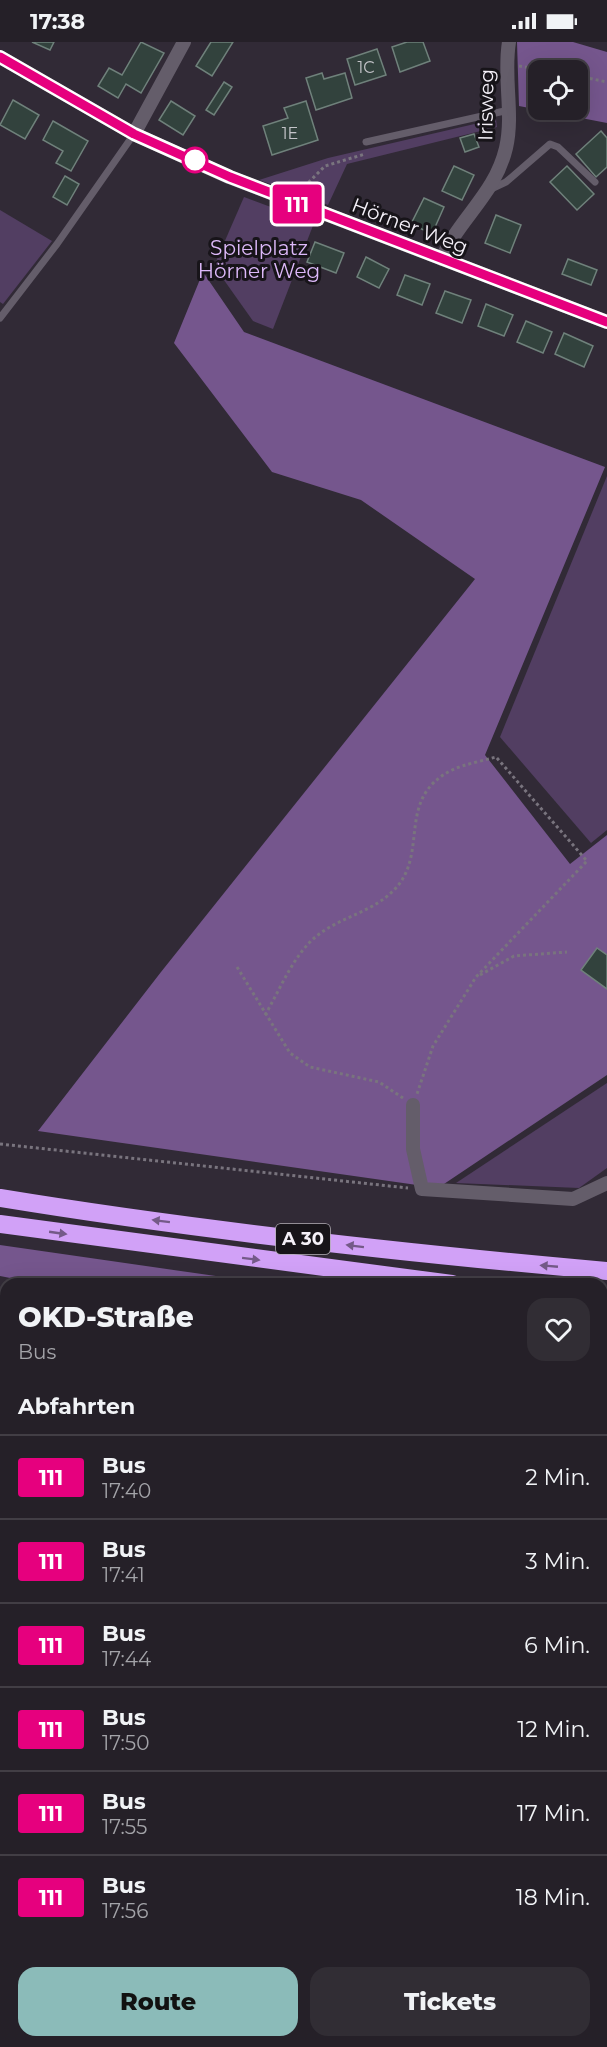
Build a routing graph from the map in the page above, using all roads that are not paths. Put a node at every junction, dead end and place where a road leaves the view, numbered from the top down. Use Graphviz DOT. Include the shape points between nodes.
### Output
graph roads {
  1 [pos="184,42"];
  2 [pos="508,42"];
  3 [pos="0,57"];
  4 [pos="509,110"];
  5 [pos="134,134"];
  6 [pos="366,142"];
  7 [pos="595,182"];
  8 [pos="487,191"];
  9 [pos="442,259"];
  10 [pos="0,318"];
  11 [pos="607,322"];
  12 [pos="413,1105"];
  13 [pos="607,1183"];
  14 [pos="0,1198"];
  15 [pos="0,1224"];
  16 [pos="607,1271"];
  17 [pos="405,1278"];
  1 -- 5 [label="street"];
  2 -- 4 [label="street, Irisweg"];
  3 -- 5 [label="street, Hörner Weg"];
  4 -- 6 [label="lane"];
  4 -- 8 [label="street, Irisweg" via="506,148"];
  5 -- 9 [label="street, Hörner Weg" via="291,202"];
  5 -- 10 [label="lane"];
  7 -- 8 [label="lane" via="550,144 506,182"];
  8 -- 9 [label="street, Irisweg" via="447,246"];
  9 -- 11 [label="street, Hörner Weg"];
  12 -- 13 [label="street" via="413,1149 422,1189 573,1199"];
  16 -- 14 [label="highway, A 30, one-way" via="415,1254"];
  15 -- 17 [label="highway, A 30, one-way"];
}
